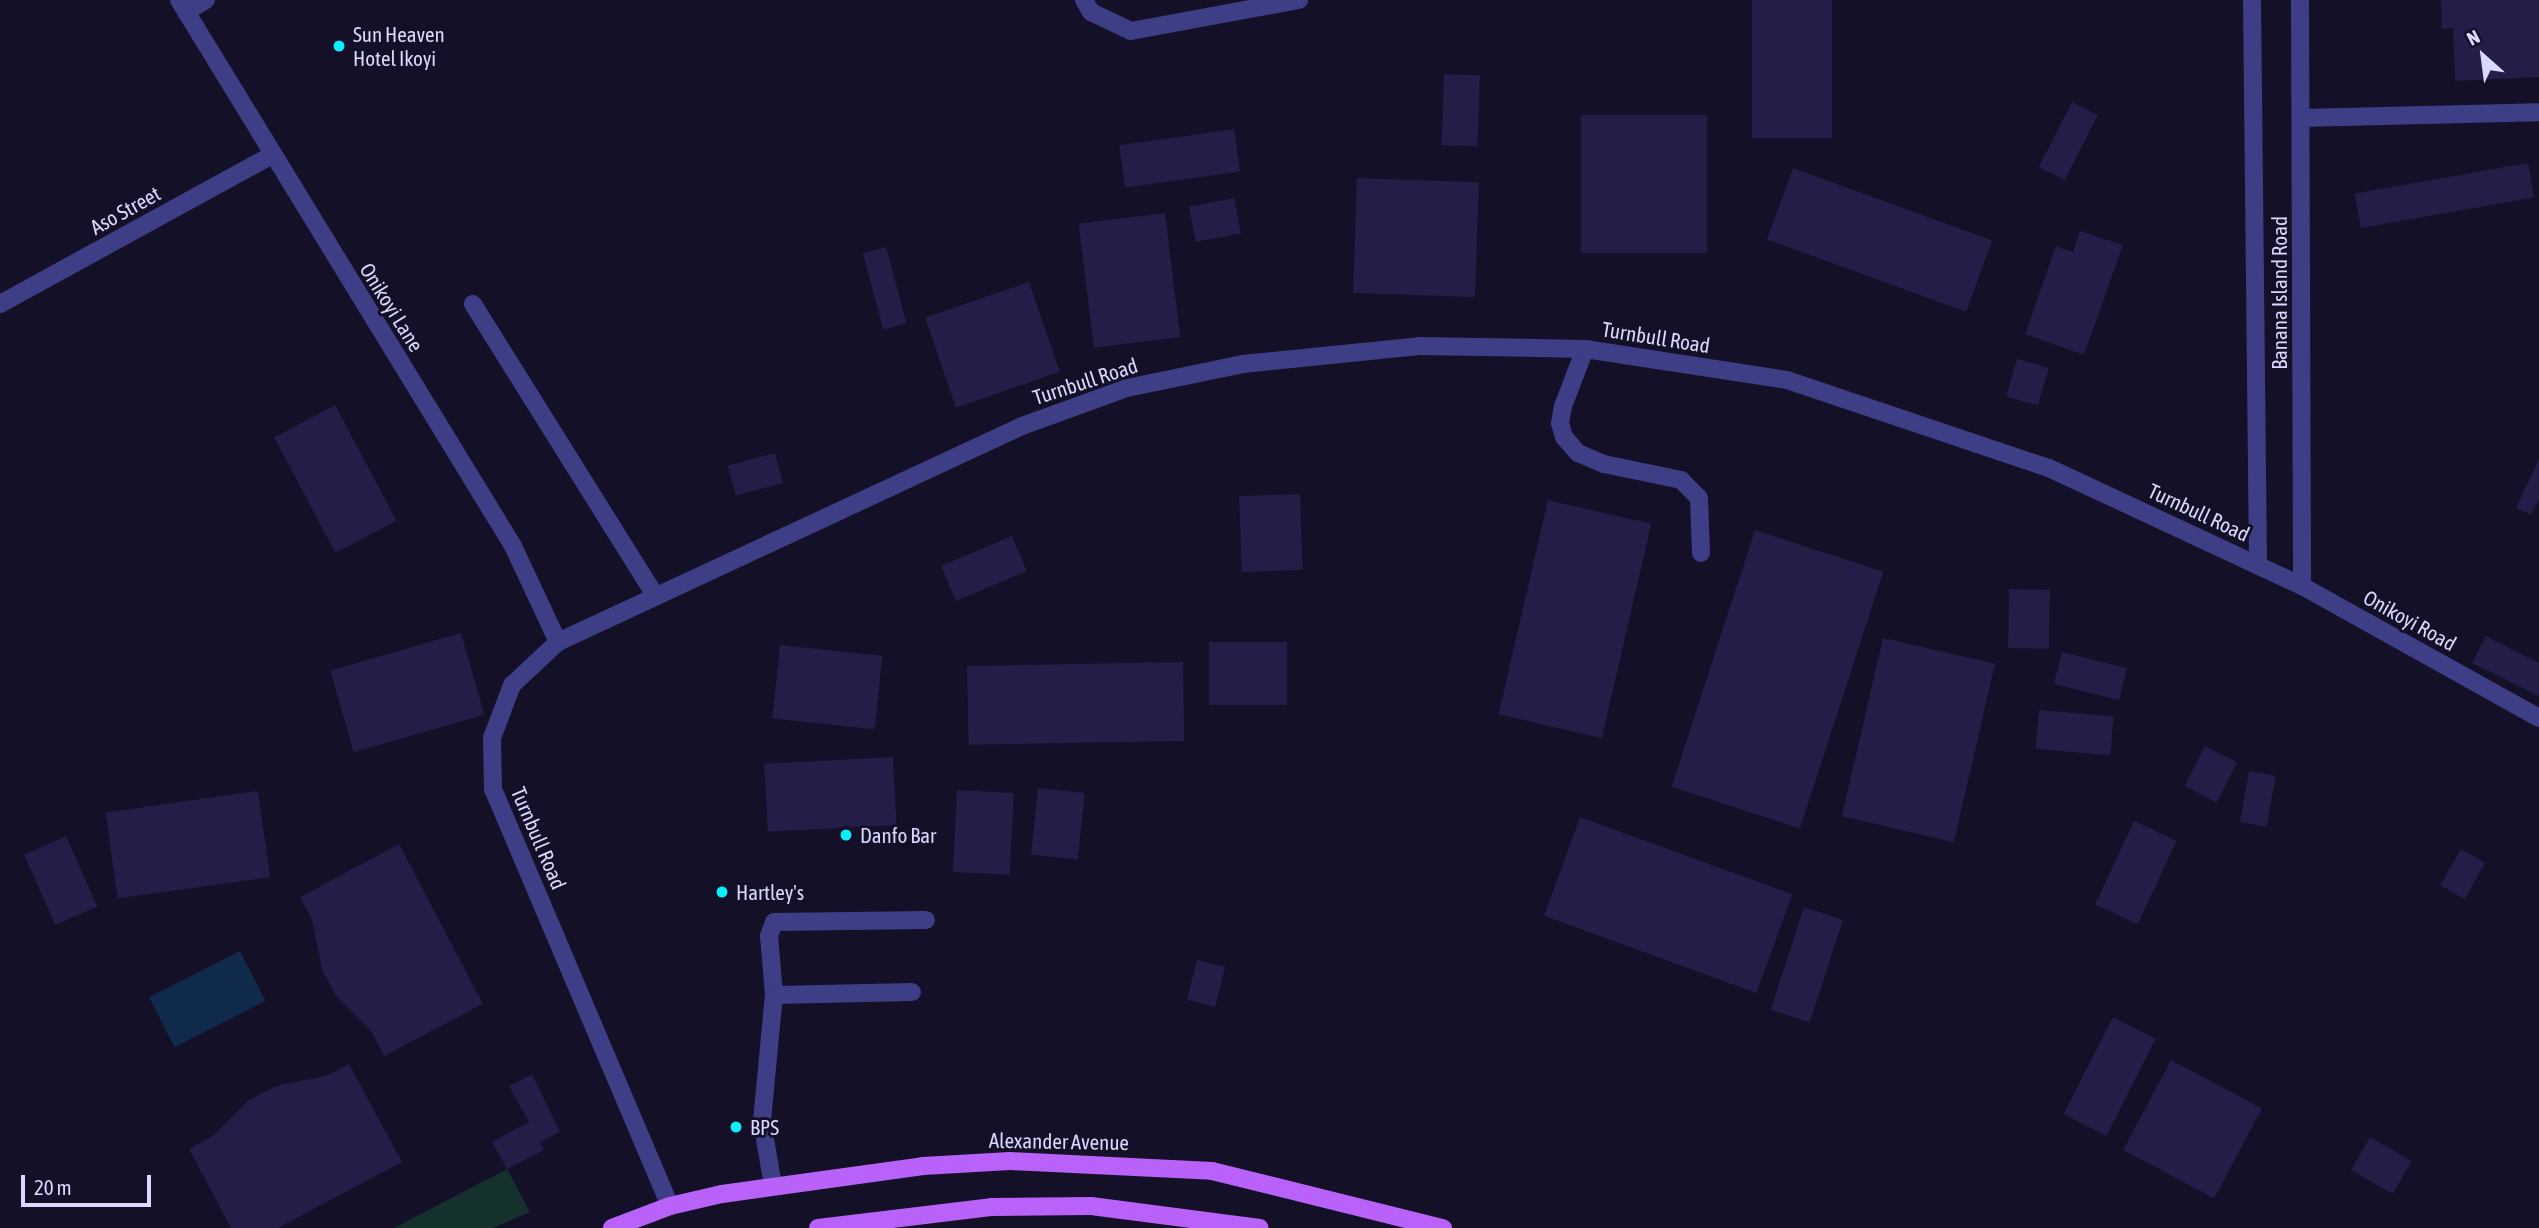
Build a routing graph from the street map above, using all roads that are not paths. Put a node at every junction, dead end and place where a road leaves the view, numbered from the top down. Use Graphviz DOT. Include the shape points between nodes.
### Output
graph roads {
  1 [pos="206,0"];
  2 [pos="1299,0"];
  3 [pos="2252,0"];
  4 [pos="2300,0"];
  5 [pos="183,6"];
  6 [pos="1088,6"];
  7 [pos="2539,112"];
  8 [pos="2301,118"];
  9 [pos="272,155"];
  10 [pos="0,304"];
  11 [pos="473,304"];
  12 [pos="1586,349"];
  13 [pos="1701,553"];
  14 [pos="2258,564"];
  15 [pos="2302,586"];
  16 [pos="656,597"];
  17 [pos="558,642"];
  18 [pos="2539,718"];
  19 [pos="926,920"];
  20 [pos="912,992"];
  21 [pos="774,995"];
  22 [pos="773,1186"];
  23 [pos="670,1206"];
  24 [pos="612,1228"];
  25 [pos="818,1228"];
  26 [pos="1260,1228"];
  27 [pos="1443,1228"];
  1 -- 5 [label="street"];
  2 -- 6 [label="street" via="1131,31"];
  3 -- 14 [label="street, Banana Island Road"];
  4 -- 8 [label="street, Banana Island Road"];
  5 -- 9 [label="street, Onikoyi Lane"];
  7 -- 8 [label="street"];
  8 -- 15 [label="street, Banana Island Road"];
  9 -- 10 [label="street, Aso Street"];
  9 -- 17 [label="street, Onikoyi Lane" via="513,546"];
  11 -- 16 [label="street"];
  12 -- 13 [label="street" via="1563,406 1560,423 1564,437 1578,453 1604,464 1681,480 1699,498"];
  12 -- 14 [label="street, Turnbull Road" via="1787,380 2049,468"];
  12 -- 16 [label="street, Turnbull Road" via="1419,346 1243,364 1127,388 1022,426"];
  14 -- 15 [label="street, Onikoyi Road"];
  15 -- 18 [label="street, Onikoyi Road"];
  16 -- 17 [label="street, Turnbull Road"];
  17 -- 23 [label="street, Turnbull Road" via="512,685 492,738 493,789"];
  19 -- 21 [label="street" via="775,922 769,936"];
  20 -- 21 [label="street"];
  21 -- 22 [label="street" via="762,1121"];
  22 -- 23 [label="main road, Alexander Avenue"];
  22 -- 27 [label="main road, Alexander Avenue" via="923,1166 1010,1161 1107,1163 1212,1171"];
  23 -- 24 [label="main road, Alexander Avenue"];
  25 -- 26 [label="main road" via="991,1208 1091,1206"];
}
